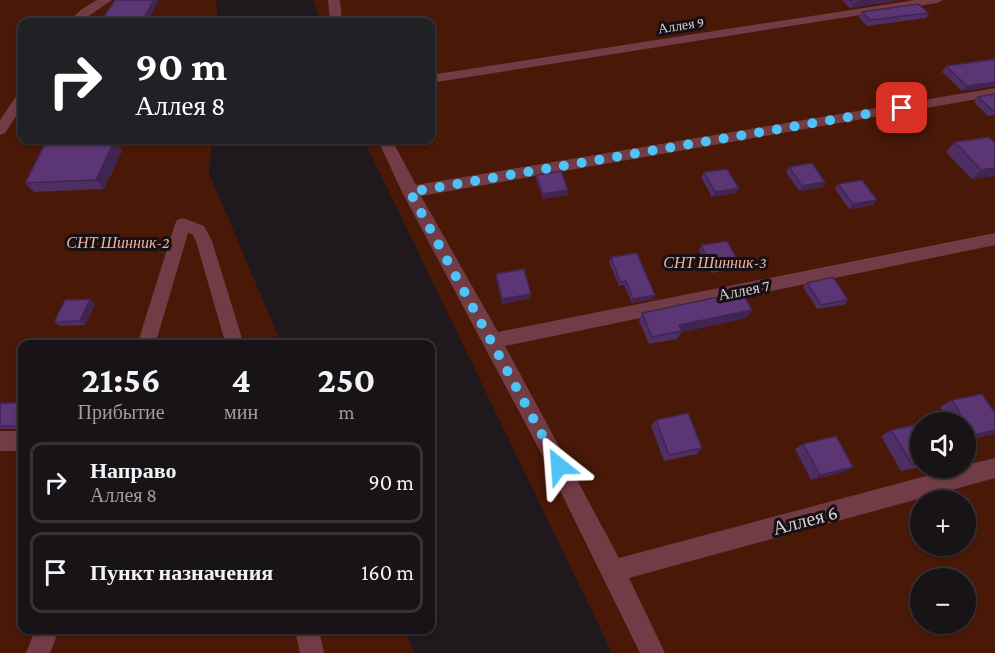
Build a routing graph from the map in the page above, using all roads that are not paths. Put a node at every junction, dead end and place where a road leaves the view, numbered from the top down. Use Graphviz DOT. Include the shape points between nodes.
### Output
graph roads {
  1 [pos="106,0"];
  2 [pos="334,0"];
  3 [pos="937,0"];
  4 [pos="78,18"];
  5 [pos="336,18"];
  6 [pos="435,78"];
  7 [pos="995,92"];
  8 [pos="18,108"];
  9 [pos="0,130"];
  10 [pos="387,144"];
  11 [pos="410,192"];
  12 [pos="995,239"];
  13 [pos="148,340"];
  14 [pos="234,340"];
  15 [pos="493,341"];
  16 [pos="0,441"];
  17 [pos="18,441"];
  18 [pos="995,468"];
  19 [pos="614,571"];
  20 [pos="45,634"];
  21 [pos="308,634"];
  22 [pos="38,653"];
  23 [pos="312,653"];
  24 [pos="653,653"];
  1 -- 4 [label="street"];
  2 -- 5 [label="street"];
  3 -- 6 [label="street, Аллея 9"];
  7 -- 11 [label="street"];
  8 -- 9 [label="street"];
  10 -- 11 [label="street"];
  11 -- 15 [label="street"];
  12 -- 15 [label="street, Аллея 7"];
  13 -- 14 [label="street" via="183,224 198,230 204,241"];
  15 -- 19 [label="street"];
  16 -- 17 [label="street"];
  18 -- 19 [label="street, Аллея 6"];
  19 -- 24 [label="street"];
  20 -- 22 [label="street"];
  21 -- 23 [label="street"];
}
